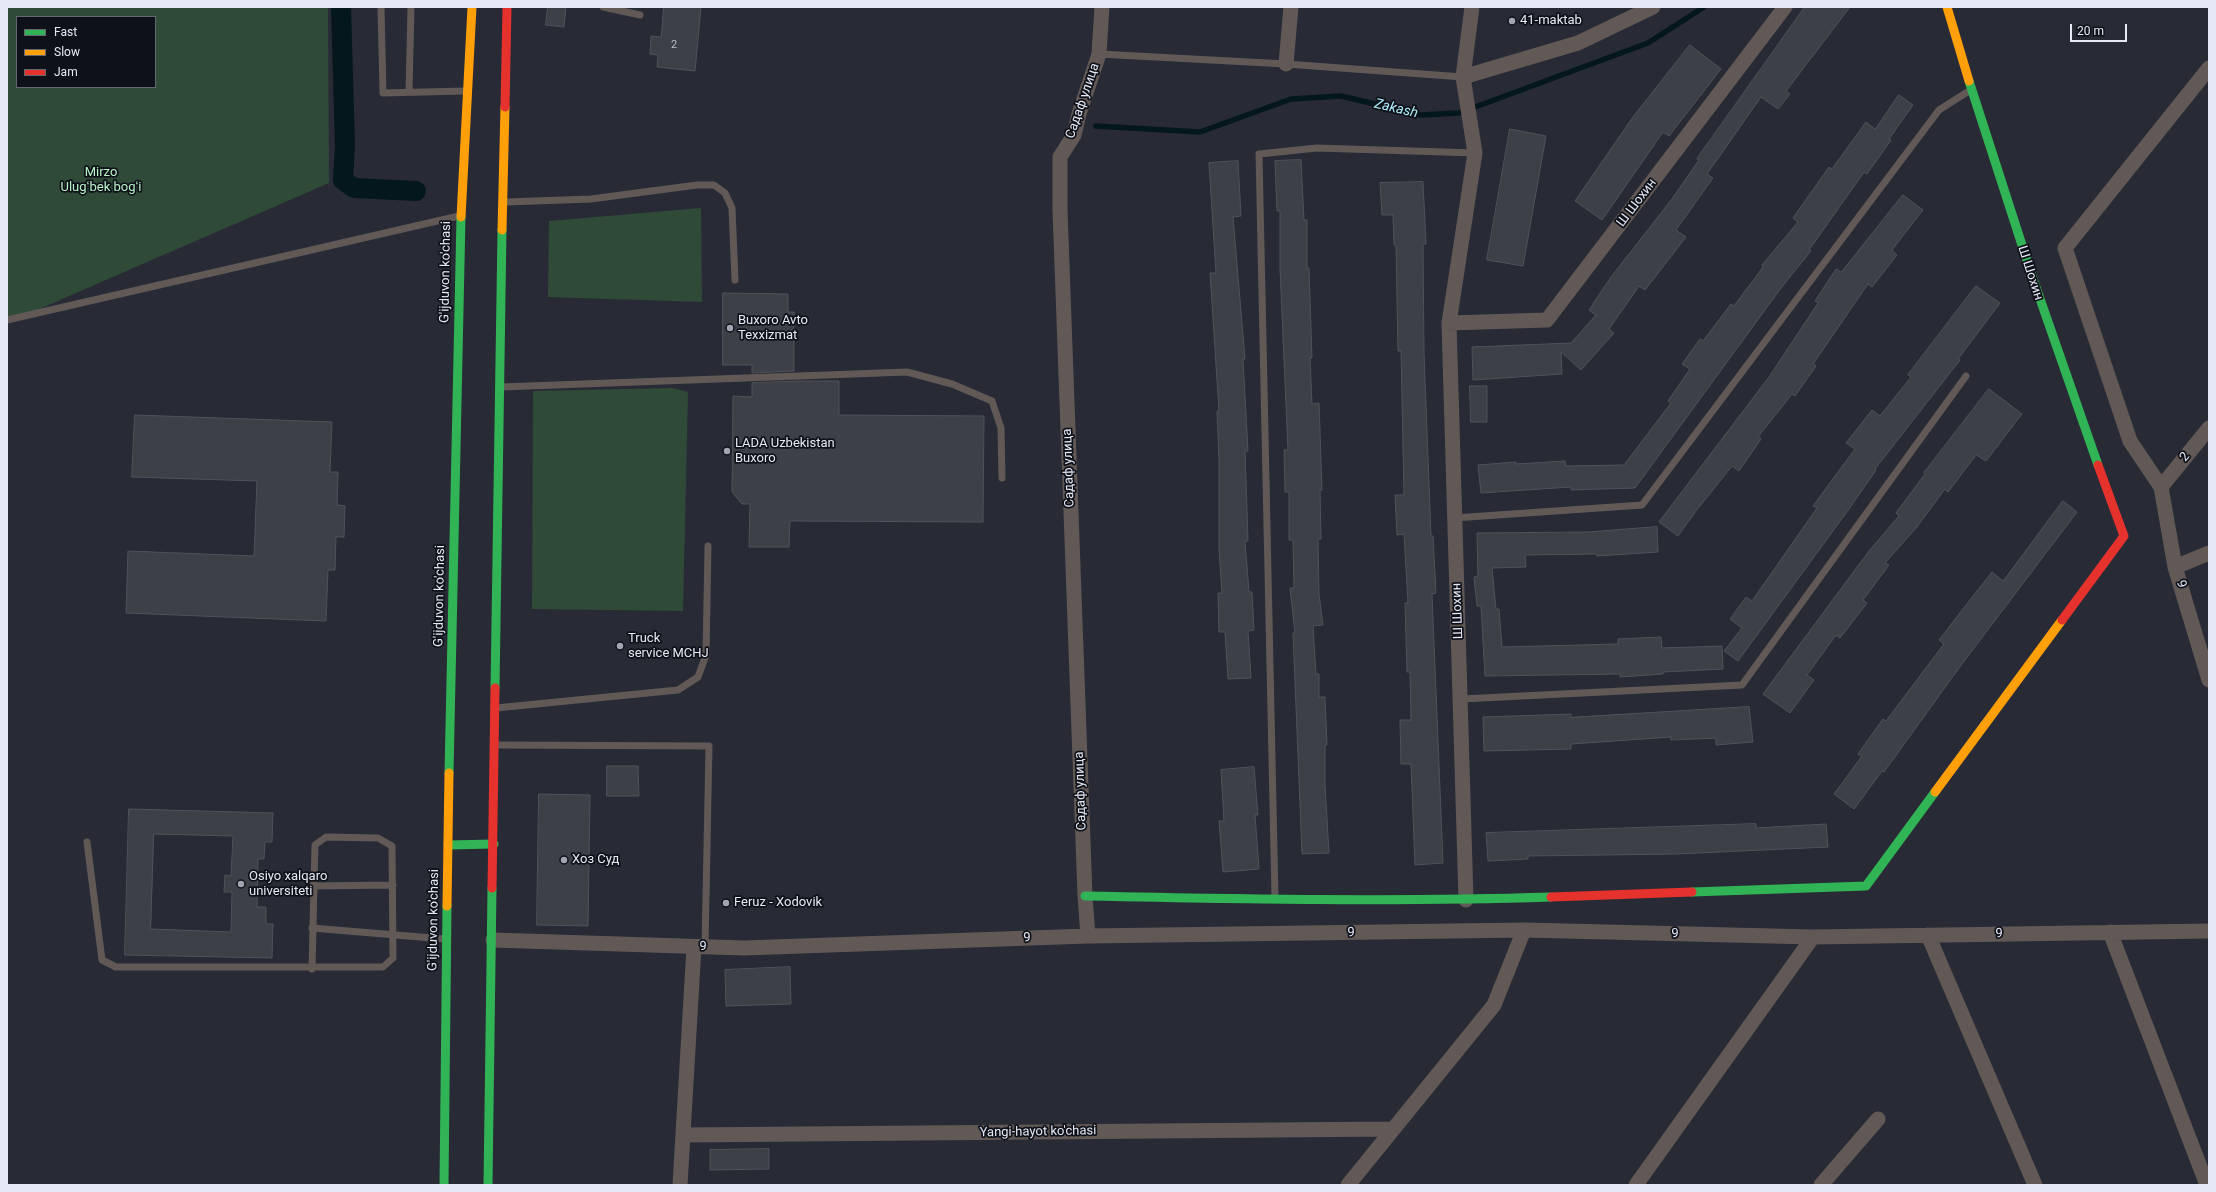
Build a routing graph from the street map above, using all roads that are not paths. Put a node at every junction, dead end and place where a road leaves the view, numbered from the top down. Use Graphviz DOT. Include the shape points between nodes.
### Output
graph roads {
  1 [pos="381,7"];
  2 [pos="411,7"];
  3 [pos="472,7"];
  4 [pos="514,7"];
  5 [pos="603,7"];
  6 [pos="1102,7"];
  7 [pos="1291,7"];
  8 [pos="1472,7"];
  9 [pos="1653,7"];
  10 [pos="1785,7"];
  11 [pos="1947,7"];
  12 [pos="507,10"];
  13 [pos="640,15"];
  14 [pos="1099,54"];
  15 [pos="1286,64"];
  16 [pos="2209,68"];
  17 [pos="1463,77"];
  18 [pos="1971,90"];
  19 [pos="467,91"];
  20 [pos="409,92"];
  21 [pos="1474,153"];
  22 [pos="504,202"];
  23 [pos="460,216"];
  24 [pos="735,280"];
  25 [pos="7,320"];
  26 [pos="1449,323"];
  27 [pos="1966,376"];
  28 [pos="499,387"];
  29 [pos="2209,428"];
  30 [pos="1002,478"];
  31 [pos="2161,487"];
  32 [pos="1454,518"];
  33 [pos="708,546"];
  34 [pos="2209,553"];
  35 [pos="2176,567"];
  36 [pos="2209,680"];
  37 [pos="1462,699"];
  38 [pos="496,708"];
  39 [pos="495,745"];
  40 [pos="87,842"];
  41 [pos="494,844"];
  42 [pos="448,845"];
  43 [pos="393,885"];
  44 [pos="313,886"];
  45 [pos="1085,896"];
  46 [pos="1275,900"];
  47 [pos="1466,900"];
  48 [pos="312,928"];
  49 [pos="1524,930"];
  50 [pos="2209,930"];
  51 [pos="2110,932"];
  52 [pos="394,935"];
  53 [pos="1928,935"];
  54 [pos="1088,936"];
  55 [pos="1813,937"];
  56 [pos="446,939"];
  57 [pos="492,940"];
  58 [pos="700,947"];
  59 [pos="312,969"];
  60 [pos="1878,1118"];
  61 [pos="1392,1129"];
  62 [pos="683,1135"];
  63 [pos="1638,1182"];
  64 [pos="444,1185"];
  65 [pos="488,1185"];
  66 [pos="680,1185"];
  67 [pos="1348,1185"];
  68 [pos="1821,1185"];
  69 [pos="2035,1185"];
  70 [pos="2206,1185"];
  1 -- 20 [label="lane" via="383,93"];
  2 -- 20 [label="lane"];
  3 -- 19 [label="main road, G'ijduvon ko'chasi"];
  4 -- 12 [label="lane"];
  5 -- 13 [label="lane"];
  6 -- 14 [label="street, Садаф улица"];
  7 -- 15 [label="street"];
  8 -- 17 [label="street"];
  9 -- 17 [label="street" via="1578,43"];
  10 -- 26 [label="street, Ш Шохин" via="1547,320"];
  11 -- 18 [label="main road, Ш Шохин"];
  12 -- 22 [label="main road"];
  14 -- 15 [label="lane"];
  14 -- 45 [label="street, Садаф улица" via="1078,114 1074,135 1060,157"];
  15 -- 17 [label="lane"];
  16 -- 31 [label="street" via="2065,248 2130,441"];
  17 -- 21 [label="street, Ш Шохин"];
  18 -- 32 [label="lane" via="1939,110 1642,505"];
  18 -- 47 [label="main road, Ш Шохин" via="2046,322 2124,536 1866,886"];
  19 -- 20 [label="lane"];
  19 -- 23 [label="main road, G'ijduvon ko'chasi"];
  21 -- 26 [label="street, Ш Шохин"];
  21 -- 46 [label="lane" via="1317,148 1259,154"];
  22 -- 24 [label="lane" via="569,201 714,185 725,194 732,208"];
  22 -- 28 [label="main road"];
  23 -- 25 [label="lane"];
  23 -- 42 [label="main road, G'ijduvon ko'chasi"];
  26 -- 32 [label="street, Ш Шохин"];
  27 -- 37 [label="lane" via="1742,685"];
  28 -- 30 [label="lane" via="906,372 952,384 992,401 1001,428"];
  28 -- 38 [label="main road"];
  29 -- 31 [label="street, 2"];
  31 -- 35 [label="street, 9"];
  32 -- 37 [label="street, Ш Шохин"];
  33 -- 38 [label="lane" via="706,655 698,676 678,690"];
  34 -- 35 [label="street"];
  35 -- 36 [label="street, 9"];
  37 -- 47 [label="street, Ш Шохин"];
  38 -- 39 [label="main road"];
  39 -- 41 [label="main road"];
  39 -- 58 [label="lane" via="709,746"];
  40 -- 59 [label="lane" via="102,960 116,967"];
  41 -- 42 [label="main road"];
  41 -- 57 [label="main road"];
  42 -- 56 [label="main road, G'ijduvon ko'chasi"];
  43 -- 44 [label="lane"];
  43 -- 44 [label="lane" via="392,846 378,838 326,837 316,845"];
  43 -- 52 [label="lane"];
  44 -- 48 [label="lane"];
  45 -- 46 [label="main road"];
  45 -- 54 [label="street, Садаф улица"];
  46 -- 47 [label="main road"];
  48 -- 52 [label="lane"];
  48 -- 59 [label="lane"];
  49 -- 54 [label="street, 9"];
  49 -- 55 [label="street, 9"];
  49 -- 61 [label="street" via="1494,1005"];
  50 -- 51 [label="street, 9"];
  51 -- 53 [label="street, 9"];
  51 -- 70 [label="street"];
  52 -- 56 [label="lane"];
  52 -- 59 [label="lane" via="393,958 383,967"];
  53 -- 55 [label="street, 9"];
  53 -- 69 [label="street"];
  54 -- 58 [label="street, 9" via="744,948"];
  55 -- 63 [label="street"];
  56 -- 64 [label="main road, G'ijduvon ko'chasi"];
  57 -- 58 [label="street, 9"];
  57 -- 65 [label="main road"];
  58 -- 62 [label="street"];
  60 -- 68 [label="street"];
  61 -- 62 [label="street, Yangi-hayot ko'chasi"];
  61 -- 67 [label="street"];
  62 -- 66 [label="street"];
}
